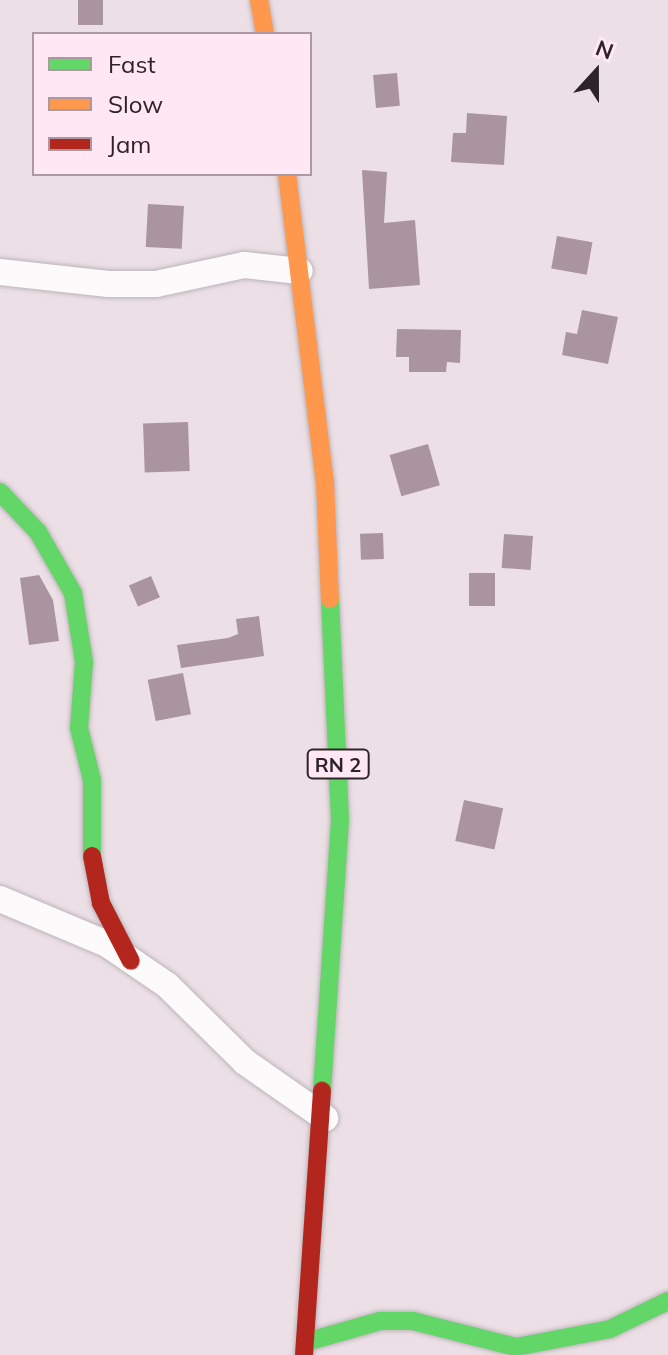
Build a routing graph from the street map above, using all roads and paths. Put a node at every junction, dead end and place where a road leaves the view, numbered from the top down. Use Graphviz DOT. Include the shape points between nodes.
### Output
graph roads {
  1 [pos="259,0"];
  2 [pos="265,32"];
  3 [pos="287,176"];
  4 [pos="300,271"];
  5 [pos="0,272"];
  6 [pos="0,492"];
  7 [pos="0,899"];
  8 [pos="131,961"];
  9 [pos="325,1118"];
  10 [pos="668,1301"];
  11 [pos="305,1349"];
  1 -- 2 [label="main road"];
  3 -- 4 [label="main road, RN 2"];
  4 -- 5 [label="street" via="244,265 156,284"];
  4 -- 9 [label="main road, RN 2" via="325,482 339,805"];
  6 -- 8 [label="main road" via="38,532 73,593 84,662 79,728 92,780 91,852 101,903"];
  7 -- 8 [label="street"];
  8 -- 9 [label="street" via="167,985 245,1062"];
  9 -- 11 [label="main road, RN 2"];
  10 -- 11 [label="main road" via="610,1329 516,1347 413,1321 380,1321"];
}
